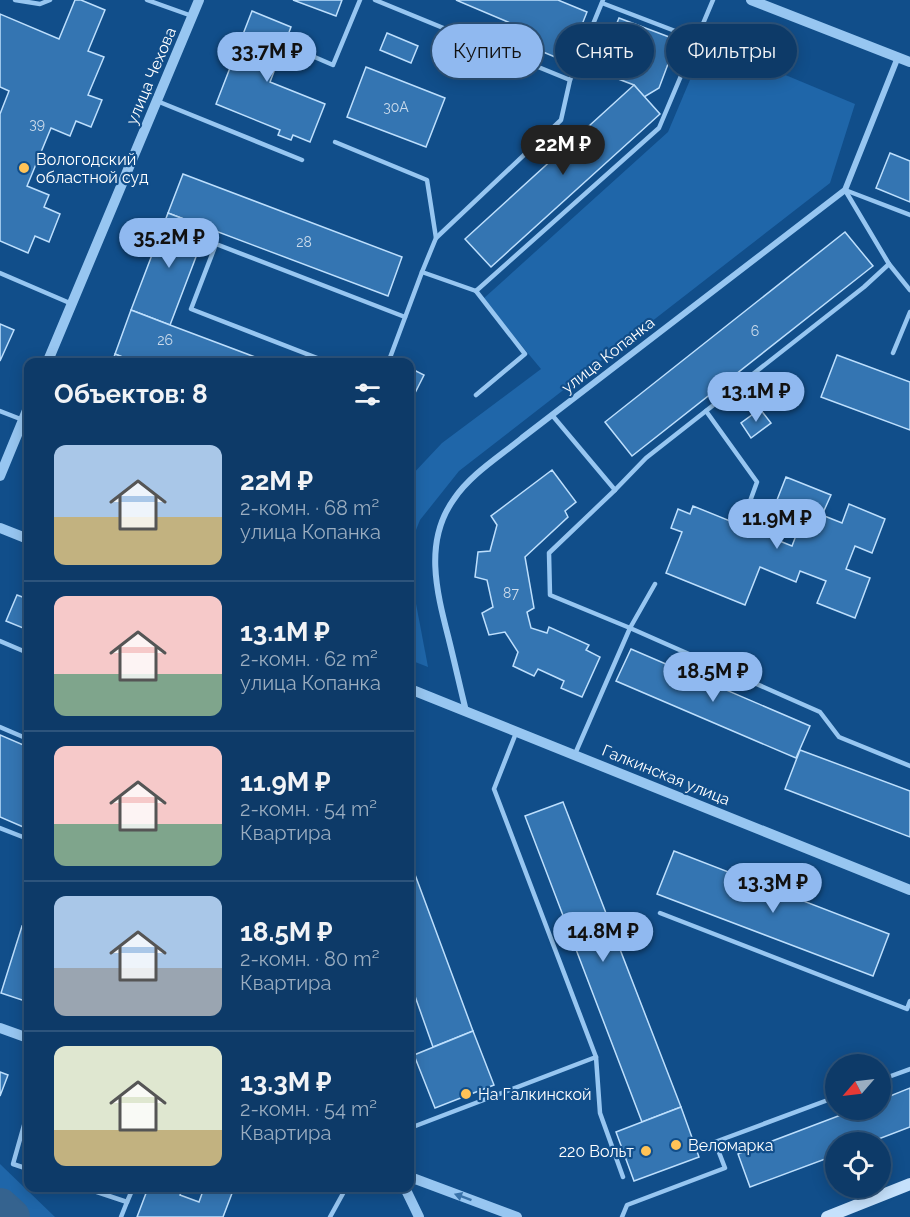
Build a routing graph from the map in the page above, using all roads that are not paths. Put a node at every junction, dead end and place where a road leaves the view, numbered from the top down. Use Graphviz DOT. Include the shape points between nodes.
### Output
graph roads {
  1 [pos="15,0"];
  2 [pos="50,0"];
  3 [pos="147,0"];
  4 [pos="199,0"];
  5 [pos="360,0"];
  6 [pos="375,0"];
  7 [pos="713,0"];
  8 [pos="751,0"];
  9 [pos="602,2"];
  10 [pos="764,2"];
  11 [pos="192,16"];
  12 [pos="703,24"];
  13 [pos="666,27"];
  14 [pos="297,49"];
  15 [pos="898,57"];
  16 [pos="910,62"];
  17 [pos="680,78"];
  18 [pos="570,80"];
  19 [pos="157,101"];
  20 [pos="335,142"];
  21 [pos="302,160"];
  22 [pos="845,190"];
  23 [pos="910,215"];
  24 [pos="436,238"];
  25 [pos="890,264"];
  26 [pos="422,272"];
  27 [pos="0,273"];
  28 [pos="910,290"];
  29 [pos="476,291"];
  30 [pos="72,304"];
  31 [pos="910,312"];
  32 [pos="405,317"];
  33 [pos="893,353"];
  34 [pos="49,358"];
  35 [pos="317,358"];
  36 [pos="390,358"];
  37 [pos="476,395"];
  38 [pos="0,411"];
  39 [pos="705,411"];
  40 [pos="552,415"];
  41 [pos="23,420"];
  42 [pos="0,476"];
  43 [pos="615,490"];
  44 [pos="744,515"];
  45 [pos="0,528"];
  46 [pos="24,537"];
  47 [pos="655,584"];
  48 [pos="630,628"];
  49 [pos="0,641"];
  50 [pos="24,651"];
  51 [pos="414,691"];
  52 [pos="466,711"];
  53 [pos="0,727"];
  54 [pos="517,731"];
  55 [pos="24,737"];
  56 [pos="575,754"];
  57 [pos="910,766"];
  58 [pos="0,828"];
  59 [pos="24,837"];
  60 [pos="910,890"];
  61 [pos="660,913"];
  62 [pos="910,1001"];
  63 [pos="908,1010"];
  64 [pos="0,1028"];
  65 [pos="24,1037"];
  66 [pos="596,1057"];
  67 [pos="910,1069"];
  68 [pos="891,1076"];
  69 [pos="825,1101"];
  70 [pos="24,1125"];
  71 [pos="414,1126"];
  72 [pos="24,1168"];
  73 [pos="623,1177"];
  74 [pos="414,1178"];
  75 [pos="910,1184"];
  76 [pos="97,1192"];
  77 [pos="131,1192"];
  78 [pos="344,1192"];
  79 [pos="407,1192"];
  80 [pos="127,1202"];
  81 [pos="831,1216"];
  82 [pos="121,1217"];
  83 [pos="330,1217"];
  84 [pos="419,1217"];
  85 [pos="517,1217"];
  86 [pos="622,1217"];
  1 -- 2 [label="lane" via="40,4"];
  3 -- 11 [label="lane"];
  4 -- 11 [label="street, улица Чехова"];
  5 -- 14 [label="lane" via="333,65"];
  6 -- 18 [label="lane"];
  7 -- 12 [label="lane"];
  8 -- 10 [label="street"];
  9 -- 13 [label="lane"];
  9 -- 18 [label="lane"];
  10 -- 15 [label="street"];
  11 -- 19 [label="street, улица Чехова"];
  15 -- 16 [label="street"];
  15 -- 22 [label="street"];
  17 -- 29 [label="lane" via="659,128"];
  18 -- 24 [label="lane" via="561,120"];
  19 -- 21 [label="lane"];
  19 -- 30 [label="street, улица Чехова"];
  20 -- 24 [label="lane" via="427,180"];
  22 -- 23 [label="lane"];
  22 -- 25 [label="lane"];
  22 -- 40 [label="street, улица Копанка"];
  24 -- 26 [label="lane"];
  25 -- 28 [label="lane"];
  25 -- 39 [label="lane"];
  26 -- 29 [label="lane"];
  26 -- 32 [label="lane"];
  27 -- 30 [label="lane"];
  29 -- 37 [label="lane" via="525,354"];
  30 -- 34 [label="street, улица Чехова"];
  31 -- 33 [label="lane"];
  32 -- 35 [label="lane" via="216,244 192,309"];
  32 -- 36 [label="lane"];
  38 -- 41 [label="lane"];
  39 -- 43 [label="lane" via="646,458"];
  39 -- 44 [label="lane" via="757,482"];
  40 -- 43 [label="lane"];
  40 -- 52 [label="street, улица Копанка" via="470,480 442,518 435,542 439,603"];
  41 -- 42 [label="street"];
  43 -- 48 [label="lane" via="549,553 550,595"];
  45 -- 46 [label="street"];
  47 -- 48 [label="lane"];
  48 -- 56 [label="lane"];
  48 -- 57 [label="lane" via="820,712 839,737"];
  49 -- 50 [label="lane"];
  51 -- 52 [label="street, Галкинская улица"];
  52 -- 54 [label="street, Галкинская улица"];
  53 -- 55 [label="lane"];
  54 -- 56 [label="street, Галкинская улица"];
  54 -- 66 [label="lane" via="494,789"];
  56 -- 60 [label="street, Галкинская улица"];
  58 -- 59 [label="lane"];
  61 -- 63 [label="lane"];
  62 -- 63 [label="lane"];
  64 -- 65 [label="street"];
  66 -- 71 [label="lane"];
  66 -- 73 [label="lane" via="600,1113"];
  67 -- 68 [label="lane"];
  69 -- 86 [label="lane" via="716,1142 725,1168 627,1205"];
  70 -- 72 [label="lane" via="13,1164"];
  85 -- 74 [label="street, one-way"];
  75 -- 81 [label="main road"];
  76 -- 80 [label="lane"];
  77 -- 80 [label="lane"];
  78 -- 83 [label="lane"];
  79 -- 84 [label="street"];
  80 -- 82 [label="lane"];
}
